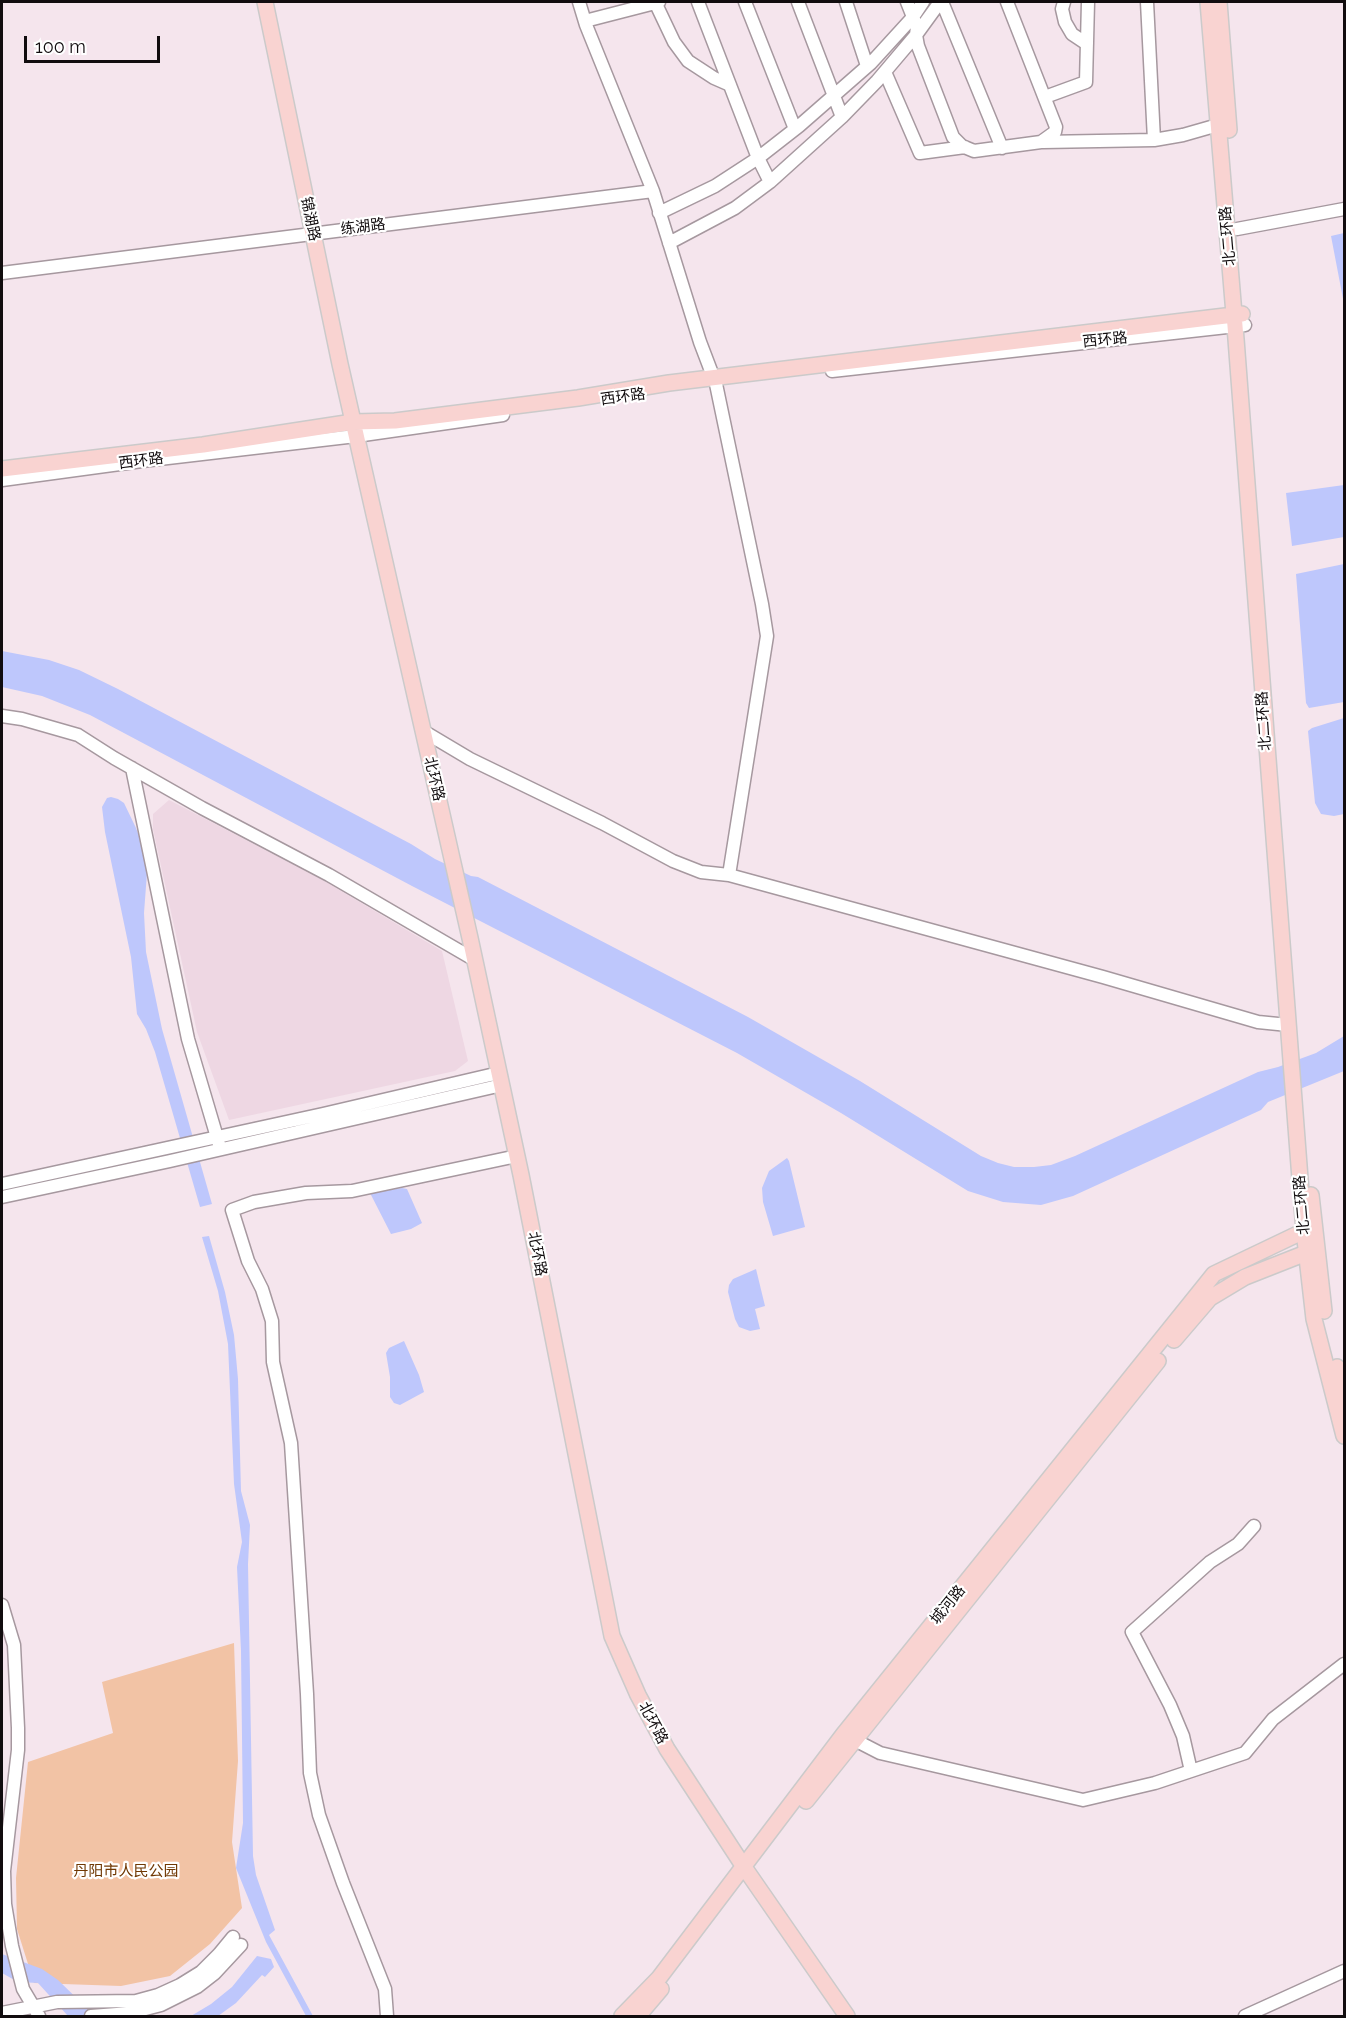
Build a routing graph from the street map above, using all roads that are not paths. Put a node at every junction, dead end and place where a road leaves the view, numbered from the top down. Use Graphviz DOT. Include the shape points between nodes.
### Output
graph roads {
  1 [pos="265,2"];
  2 [pos="579,2"];
  3 [pos="656,2"];
  4 [pos="698,2"];
  5 [pos="746,2"];
  6 [pos="798,2"];
  7 [pos="846,2"];
  8 [pos="907,2"];
  9 [pos="923,2"];
  10 [pos="941,2"];
  11 [pos="1007,2"];
  12 [pos="1064,2"];
  13 [pos="1088,2"];
  14 [pos="1147,2"];
  15 [pos="1208,2"];
  16 [pos="1219,2"];
  17 [pos="913,17"];
  18 [pos="585,21"];
  19 [pos="916,35"];
  20 [pos="1087,44"];
  21 [pos="869,64"];
  22 [pos="881,76"];
  23 [pos="730,85"];
  24 [pos="834,97"];
  25 [pos="1045,97"];
  26 [pos="842,117"];
  27 [pos="1218,125"];
  28 [pos="795,129"];
  29 [pos="1154,140"];
  30 [pos="1041,142"];
  31 [pos="964,147"];
  32 [pos="1002,148"];
  33 [pos="758,158"];
  34 [pos="770,182"];
  35 [pos="652,191"];
  36 [pos="1344,209"];
  37 [pos="659,213"];
  38 [pos="1237,229"];
  39 [pos="313,234"];
  40 [pos="669,243"];
  41 [pos="2,273"];
  42 [pos="1240,320"];
  43 [pos="715,381"];
  44 [pos="355,429"];
  45 [pos="2,469"];
  46 [pos="2,480"];
  47 [pos="2,716"];
  48 [pos="423,731"];
  49 [pos="132,768"];
  50 [pos="729,875"];
  51 [pos="475,960"];
  52 [pos="1288,1025"];
  53 [pos="1294,1041"];
  54 [pos="501,1079"];
  55 [pos="1299,1101"];
  56 [pos="217,1137"];
  57 [pos="221,1150"];
  58 [pos="517,1156"];
  59 [pos="2,1184"];
  60 [pos="2,1197"];
  61 [pos="1304,1231"];
  62 [pos="1306,1253"];
  63 [pos="1344,1396"];
  64 [pos="1344,1436"];
  65 [pos="1254,1526"];
  66 [pos="2,1605"];
  67 [pos="7,1639"];
  68 [pos="1344,1664"];
  69 [pos="849,1737"];
  70 [pos="1191,1771"];
  71 [pos="746,1870"];
  72 [pos="1344,1971"];
  73 [pos="36,2012"];
  74 [pos="2,2013"];
  75 [pos="95,2016"];
  76 [pos="387,2016"];
  77 [pos="622,2016"];
  78 [pos="638,2016"];
  79 [pos="847,2016"];
  80 [pos="1245,2016"];
  1 -- 39 [label="main road, 锦湖路"];
  2 -- 18 [label="street"];
  3 -- 18 [label="street"];
  3 -- 23 [label="street" via="674,42 688,61"];
  4 -- 23 [label="street"];
  5 -- 28 [label="street"];
  6 -- 24 [label="street"];
  7 -- 21 [label="street"];
  8 -- 17 [label="street"];
  9 -- 17 [label="street"];
  10 -- 19 [label="street"];
  10 -- 32 [label="street"];
  11 -- 25 [label="street"];
  12 -- 20 [label="street" via="1065,22 1072,34"];
  13 -- 20 [label="street"];
  14 -- 29 [label="street"];
  15 -- 27 [label="main road, 北二环路"];
  16 -- 38 [label="main road, 北二环路"];
  17 -- 19 [label="street"];
  17 -- 21 [label="street"];
  18 -- 35 [label="street"];
  19 -- 22 [label="street"];
  19 -- 31 [label="street" via="953,137"];
  20 -- 25 [label="street" via="1086,82"];
  21 -- 22 [label="street"];
  21 -- 24 [label="street"];
  22 -- 26 [label="street"];
  22 -- 31 [label="street" via="920,153"];
  23 -- 33 [label="street"];
  24 -- 26 [label="street"];
  24 -- 28 [label="street"];
  25 -- 30 [label="street" via="1056,127"];
  26 -- 34 [label="street"];
  27 -- 29 [label="street"];
  27 -- 42 [label="main road, 北二环路"];
  28 -- 33 [label="street"];
  29 -- 30 [label="street"];
  30 -- 32 [label="street"];
  31 -- 32 [label="street" via="974,151"];
  33 -- 34 [label="street"];
  33 -- 37 [label="street" via="715,186"];
  34 -- 40 [label="street" via="735,208"];
  35 -- 37 [label="street"];
  35 -- 39 [label="street, 练湖路"];
  36 -- 38 [label="street"];
  37 -- 40 [label="street"];
  38 -- 42 [label="main road, 北二环路"];
  39 -- 41 [label="street, 练湖路"];
  39 -- 44 [label="main road, 锦湖路"];
  40 -- 43 [label="street"];
  42 -- 43 [label="main road, 西环路"];
  42 -- 52 [label="main road, 北二环路"];
  42 -- 53 [label="main road, 北二环路"];
  43 -- 44 [label="main road, 西环路"];
  43 -- 50 [label="street" via="767,636"];
  44 -- 45 [label="main road, 西环路"];
  44 -- 46 [label="street, 西环路"];
  44 -- 48 [label="main road, 北环路"];
  47 -- 49 [label="street" via="78,735"];
  48 -- 50 [label="street" via="470,759 673,861 701,872"];
  48 -- 51 [label="main road, 北环路"];
  49 -- 51 [label="street"];
  49 -- 56 [label="street" via="188,1039"];
  50 -- 52 [label="street" via="1258,1022"];
  51 -- 54 [label="main road, 北环路"];
  52 -- 53 [label="main road, 北二环路"];
  53 -- 55 [label="main road, 北二环路"];
  54 -- 56 [label="street"];
  54 -- 57 [label="street"];
  54 -- 58 [label="main road, 北环路"];
  55 -- 61 [label="main road, 北二环路"];
  55 -- 63 [label="main road, 北二环路" via="1324,1317"];
  56 -- 57 [label="street"];
  56 -- 59 [label="street"];
  57 -- 60 [label="street"];
  58 -- 71 [label="main road, 北环路" via="612,1636 667,1749"];
  58 -- 76 [label="street" via="352,1191 306,1193 254,1202 232,1210 272,1321 273,1362 291,1443 310,1773 319,1815 385,1989"];
  61 -- 62 [label="main road, 北二环路"];
  61 -- 69 [label="main road, 城河路" via="1214,1274"];
  62 -- 64 [label="main road, 北二环路" via="1314,1319"];
  62 -- 69 [label="main road, 城河路" via="1245,1277 1210,1298"];
  65 -- 70 [label="street" via="1238,1544 1210,1562 1132,1632 1170,1705"];
  66 -- 67 [label="street"];
  67 -- 73 [label="street" via="14,1645 18,1750 4,1871 5,1904 23,1989"];
  68 -- 70 [label="street" via="1273,1719 1245,1753"];
  69 -- 70 [label="street" via="879,1753 1083,1800"];
  69 -- 71 [label="main road, 城河路"];
  71 -- 77 [label="main road, 城河路" via="659,1978"];
  71 -- 78 [label="main road, 城河路" via="681,1965"];
  71 -- 79 [label="main road, 北环路"];
  72 -- 80 [label="street"];
  73 -- 74 [label="street"];
  73 -- 75 [label="street" via="54,2003 136,2001 165,1992 201,1972 237,1941 215,1973 161,2006"];
}
